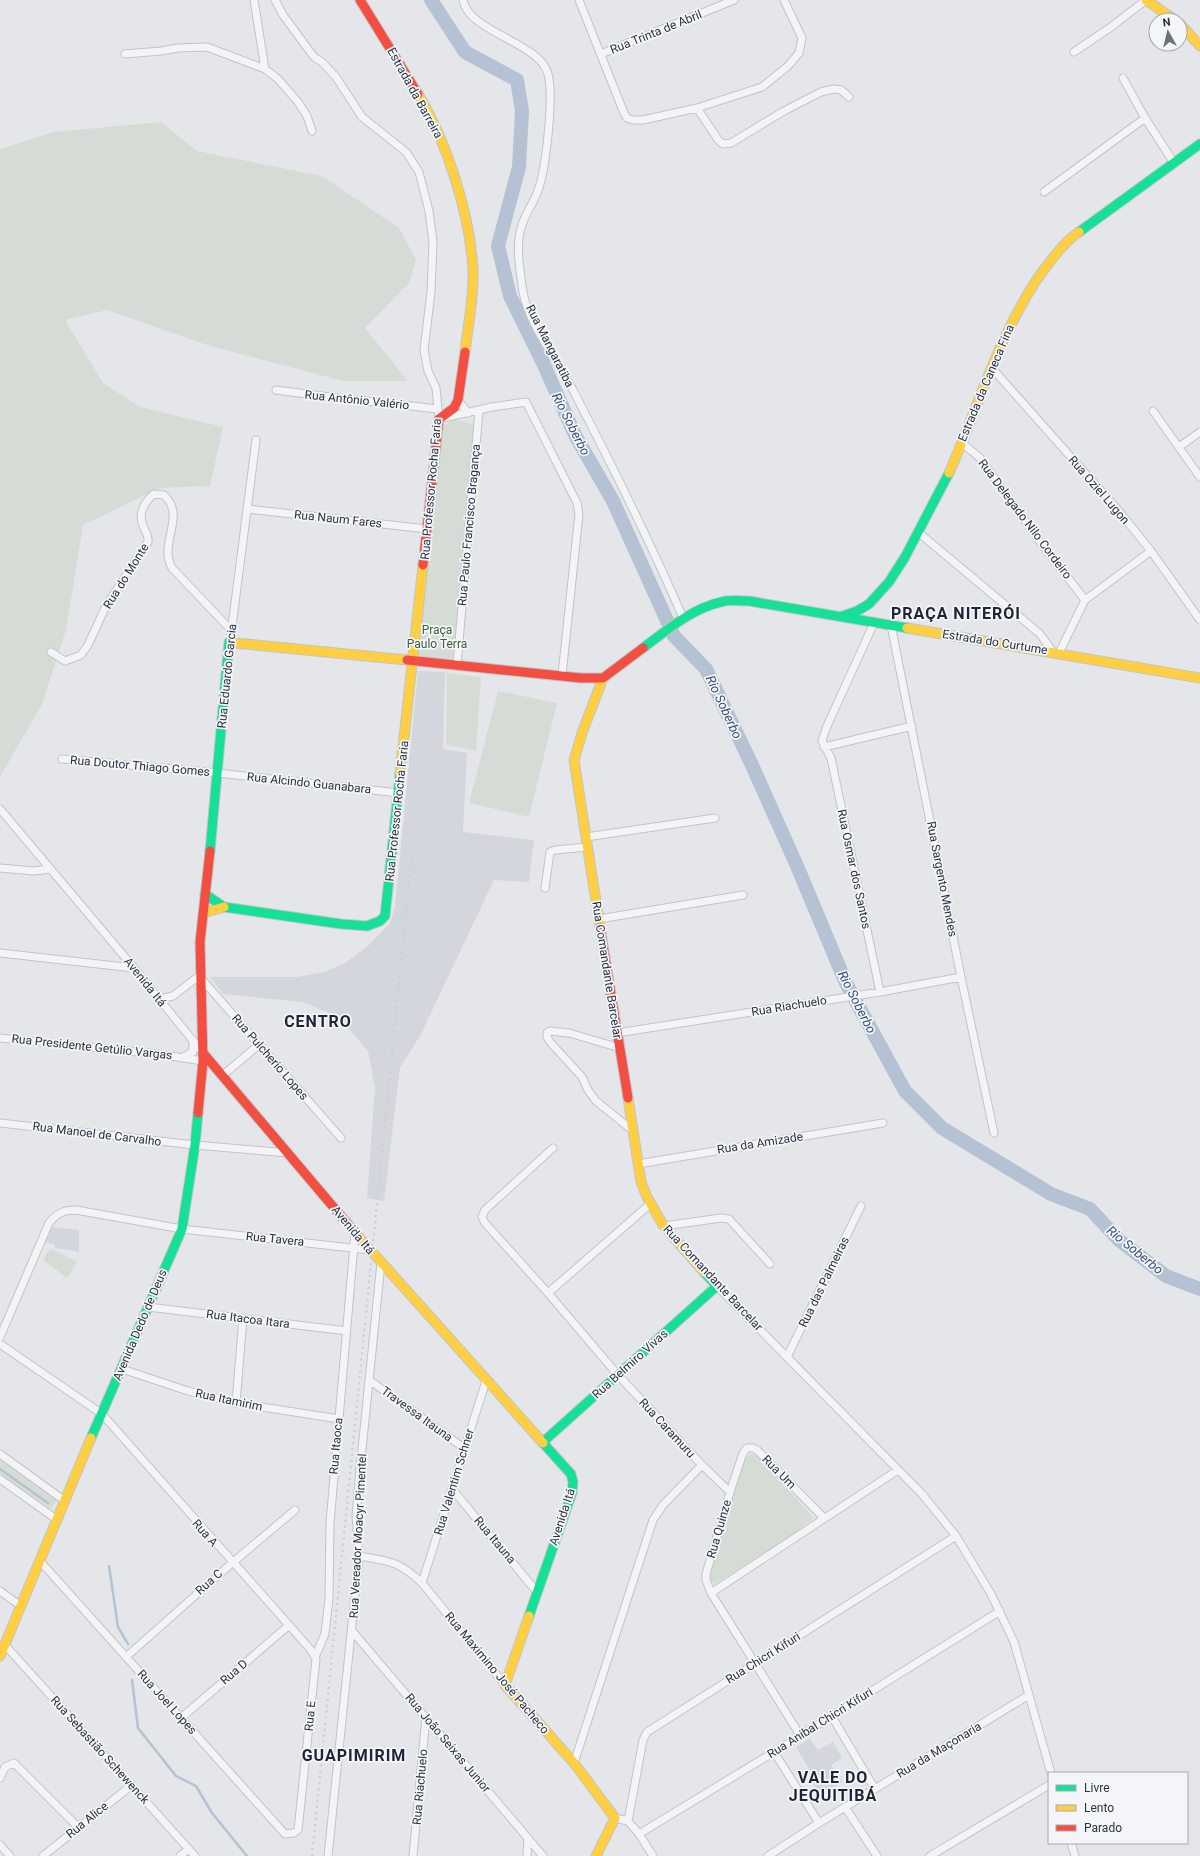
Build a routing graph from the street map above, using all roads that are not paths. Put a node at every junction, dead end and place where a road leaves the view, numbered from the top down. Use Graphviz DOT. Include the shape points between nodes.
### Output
graph roads {
  1 [pos="254,0"];
  2 [pos="274,0"];
  3 [pos="360,0"];
  4 [pos="463,0"];
  5 [pos="579,0"];
  6 [pos="734,0"];
  7 [pos="784,0"];
  8 [pos="1146,0"];
  9 [pos="1163,12"];
  10 [pos="1188,33"];
  11 [pos="1200,46"];
  12 [pos="1074,52"];
  13 [pos="125,54"];
  14 [pos="601,54"];
  15 [pos="265,68"];
  16 [pos="1123,78"];
  17 [pos="849,97"];
  18 [pos="696,108"];
  19 [pos="1145,118"];
  20 [pos="312,131"];
  21 [pos="1200,144"];
  22 [pos="1174,163"];
  23 [pos="1044,192"];
  24 [pos="990,367"];
  25 [pos="276,390"];
  26 [pos="458,400"];
  27 [pos="438,408"];
  28 [pos="479,410"];
  29 [pos="1153,412"];
  30 [pos="468,413"];
  31 [pos="439,419"];
  32 [pos="1200,432"];
  33 [pos="256,440"];
  34 [pos="961,442"];
  35 [pos="1179,447"];
  36 [pos="1200,477"];
  37 [pos="248,509"];
  38 [pos="427,529"];
  39 [pos="918,532"];
  40 [pos="1151,551"];
  41 [pos="1085,600"];
  42 [pos="859,616"];
  43 [pos="683,618"];
  44 [pos="1200,620"];
  45 [pos="874,623"];
  46 [pos="891,625"];
  47 [pos="232,631"];
  48 [pos="229,642"];
  49 [pos="51,652"];
  50 [pos="1056,652"];
  51 [pos="414,660"];
  52 [pos="457,665"];
  53 [pos="562,675"];
  54 [pos="603,678"];
  55 [pos="1200,678"];
  56 [pos="912,726"];
  57 [pos="824,747"];
  58 [pos="62,759"];
  59 [pos="218,773"];
  60 [pos="399,793"];
  61 [pos="0,808"];
  62 [pos="715,818"];
  63 [pos="586,837"];
  64 [pos="588,847"];
  65 [pos="0,868"];
  66 [pos="50,869"];
  67 [pos="545,888"];
  68 [pos="205,894"];
  69 [pos="743,895"];
  70 [pos="224,907"];
  71 [pos="203,913"];
  72 [pos="599,919"];
  73 [pos="0,953"];
  74 [pos="134,968"];
  75 [pos="199,976"];
  76 [pos="961,977"];
  77 [pos="880,992"];
  78 [pos="173,996"];
  79 [pos="159,999"];
  80 [pos="168,1011"];
  81 [pos="617,1033"];
  82 [pos="0,1038"];
  83 [pos="193,1041"];
  84 [pos="260,1044"];
  85 [pos="620,1048"];
  86 [pos="203,1057"];
  87 [pos="184,1058"];
  88 [pos="223,1075"];
  89 [pos="0,1123"];
  90 [pos="883,1123"];
  91 [pos="632,1130"];
  92 [pos="994,1133"];
  93 [pos="341,1138"];
  94 [pos="195,1145"];
  95 [pos="553,1148"];
  96 [pos="288,1153"];
  97 [pos="638,1164"];
  98 [pos="649,1204"];
  99 [pos="861,1206"];
  100 [pos="664,1226"];
  101 [pos="182,1229"];
  102 [pos="355,1233"];
  103 [pos="354,1248"];
  104 [pos="369,1250"];
  105 [pos="381,1263"];
  106 [pos="770,1264"];
  107 [pos="717,1286"];
  108 [pos="548,1293"];
  109 [pos="148,1307"];
  110 [pos="243,1318"];
  111 [pos="347,1331"];
  112 [pos="0,1337"];
  113 [pos="0,1344"];
  114 [pos="787,1357"];
  115 [pos="122,1369"];
  116 [pos="617,1374"];
  117 [pos="369,1380"];
  118 [pos="486,1381"];
  119 [pos="236,1403"];
  120 [pos="102,1414"];
  121 [pos="338,1419"];
  122 [pos="543,1442"];
  123 [pos="464,1448"];
  124 [pos="0,1454"];
  125 [pos="702,1465"];
  126 [pos="898,1470"];
  127 [pos="0,1479"];
  128 [pos="453,1490"];
  129 [pos="730,1492"];
  130 [pos="65,1501"];
  131 [pos="295,1510"];
  132 [pos="824,1518"];
  133 [pos="56,1519"];
  134 [pos="956,1536"];
  135 [pos="359,1556"];
  136 [pos="40,1560"];
  137 [pos="232,1563"];
  138 [pos="422,1583"];
  139 [pos="0,1591"];
  140 [pos="536,1591"];
  141 [pos="711,1593"];
  142 [pos="21,1606"];
  143 [pos="1000,1611"];
  144 [pos="288,1626"];
  145 [pos="352,1632"];
  146 [pos="5,1645"];
  147 [pos="0,1656"];
  148 [pos="126,1657"];
  149 [pos="315,1657"];
  150 [pos="755,1662"];
  151 [pos="505,1685"];
  152 [pos="1029,1695"];
  153 [pos="830,1715"];
  154 [pos="426,1717"];
  155 [pos="181,1718"];
  156 [pos="800,1734"];
  157 [pos="774,1752"];
  158 [pos="574,1763"];
  159 [pos="1051,1772"];
  160 [pos="0,1778"];
  161 [pos="132,1785"];
  162 [pos="1048,1786"];
  163 [pos="875,1789"];
  164 [pos="845,1807"];
  165 [pos="615,1818"];
  166 [pos="628,1821"];
  167 [pos="819,1823"];
  168 [pos="78,1827"];
  169 [pos="298,1830"];
  170 [pos="639,1834"];
  171 [pos="528,1838"];
  172 [pos="1071,1844"];
  173 [pos="0,1845"];
  174 [pos="189,1849"];
  175 [pos="10,1856"];
  176 [pos="43,1856"];
  177 [pos="180,1856"];
  178 [pos="195,1856"];
  179 [pos="328,1856"];
  180 [pos="413,1856"];
  181 [pos="527,1856"];
  182 [pos="542,1856"];
  183 [pos="596,1856"];
  184 [pos="653,1856"];
  185 [pos="768,1856"];
  186 [pos="877,1856"];
  187 [pos="930,1856"];
  188 [pos="1074,1856"];
  1 -- 15 [label="street"];
  2 -- 27 [label="street, Rua Professor Rocha Faria" via="314,57 336,77 362,117 406,152 419,172 429,211 433,242 431,292 424,350 436,388"];
  3 -- 26 [label="main road, Estrada da Barreira" via="426,108 439,133 456,183 471,246 473,270"];
  4 -- 43 [label="street, Rua Mangaratiba" via="469,13 485,26 536,56 548,72 551,85 542,178 520,234 524,293 540,333 620,480"];
  5 -- 14 [label="street"];
  6 -- 14 [label="street, Rua Trinta de Abril"];
  7 -- 18 [label="street" via="802,38 798,53 788,66 762,87"];
  8 -- 9 [label="main road"];
  8 -- 12 [label="street"];
  10 -- 11 [label="main road"];
  13 -- 15 [label="street" via="207,47"];
  14 -- 18 [label="street" via="627,118 643,120"];
  15 -- 20 [label="street" via="298,102 307,116"];
  16 -- 19 [label="street"];
  17 -- 18 [label="street" via="834,88 821,92 731,143 724,144 719,141"];
  19 -- 22 [label="street"];
  19 -- 23 [label="street"];
  21 -- 22 [label="main road, Estrada da Caneca Fina"];
  22 -- 24 [label="main road, Estrada da Caneca Fina" via="1115,204 1066,243 1020,308"];
  24 -- 34 [label="main road, Estrada da Caneca Fina"];
  24 -- 40 [label="street, Rua Oziel Lugon"];
  25 -- 27 [label="street, Rua Antônio Valério"];
  26 -- 30 [label="street"];
  26 -- 31 [label="main road" via="454,408"];
  27 -- 31 [label="street, Rua Professor Rocha Faria"];
  28 -- 30 [label="street"];
  28 -- 52 [label="street, Rua Paulo Francisco Bragança"];
  28 -- 53 [label="street" via="526,402 577,502 579,514"];
  29 -- 35 [label="street"];
  30 -- 31 [label="street"];
  31 -- 38 [label="main road, Rua Professor Rocha Faria"];
  32 -- 35 [label="street"];
  33 -- 37 [label="street, Rua Eduardo Garcia"];
  34 -- 39 [label="main road, Estrada da Caneca Fina" via="949,473"];
  34 -- 41 [label="street, Rua Delegado Nilo Cordeiro" via="980,458"];
  35 -- 36 [label="street"];
  37 -- 38 [label="street, Rua Naum Fares"];
  37 -- 47 [label="street, Rua Eduardo Garcia"];
  38 -- 51 [label="main road, Rua Professor Rocha Faria"];
  39 -- 42 [label="main road, Estrada da Caneca Fina" via="887,585"];
  39 -- 50 [label="street" via="1040,634"];
  40 -- 41 [label="street"];
  40 -- 44 [label="street, Rua Oziel Lugon"];
  41 -- 50 [label="street"];
  42 -- 43 [label="main road, Estrada da Caneca Fina" via="842,616 736,600 710,605"];
  42 -- 45 [label="main road, Estrada do Curtume"];
  43 -- 54 [label="main road"];
  45 -- 46 [label="main road, Estrada do Curtume"];
  45 -- 57 [label="street" via="827,726 822,741"];
  46 -- 50 [label="main road, Estrada do Curtume"];
  46 -- 56 [label="street, Rua Sargento Mendes"];
  47 -- 48 [label="street, Rua Eduardo Garcia"];
  47 -- 49 [label="street, Rua do Monte" via="168,562 173,508 164,495 154,494 144,504 141,514 148,542 106,606 88,645 81,655 66,661"];
  48 -- 51 [label="main road"];
  48 -- 59 [label="main road, Rua Eduardo Garcia"];
  50 -- 55 [label="main road, Estrada do Curtume"];
  51 -- 52 [label="main road"];
  51 -- 60 [label="main road, Rua Professor Rocha Faria"];
  52 -- 53 [label="main road"];
  53 -- 54 [label="main road"];
  54 -- 63 [label="main road, Rua Comandante Barcelar" via="574,760"];
  56 -- 57 [label="street"];
  56 -- 76 [label="street, Rua Sargento Mendes"];
  57 -- 77 [label="street, Rua Osmar dos Santos" via="831,758"];
  58 -- 59 [label="street, Rua Doutor Thiago Gomes"];
  59 -- 60 [label="street, Rua Alcindo Guanabara"];
  59 -- 68 [label="main road, Rua Eduardo Garcia"];
  60 -- 70 [label="main road, Rua Professor Rocha Faria" via="385,916 374,924 358,926"];
  61 -- 66 [label="street, Avenida Itá"];
  62 -- 63 [label="street"];
  63 -- 64 [label="main road, Rua Comandante Barcelar"];
  64 -- 67 [label="street" via="550,852"];
  64 -- 72 [label="main road, Rua Comandante Barcelar"];
  65 -- 66 [label="street" via="34,872"];
  66 -- 74 [label="street, Avenida Itá"];
  68 -- 70 [label="main road"];
  68 -- 71 [label="main road, Rua Eduardo Garcia"];
  69 -- 72 [label="street"];
  70 -- 71 [label="main road"];
  71 -- 75 [label="main road, Avenida Dedo de Deus"];
  72 -- 81 [label="main road, Rua Comandante Barcelar"];
  73 -- 74 [label="street"];
  74 -- 79 [label="street, Avenida Itá"];
  75 -- 78 [label="street"];
  75 -- 84 [label="street, Rua Pulcherio Lopes"];
  75 -- 86 [label="main road, Avenida Dedo de Deus"];
  76 -- 77 [label="street, Rua Riachuelo"];
  76 -- 92 [label="street, Rua Sargento Mendes"];
  77 -- 81 [label="street, Rua Riachuelo"];
  78 -- 79 [label="street"];
  78 -- 80 [label="street"];
  79 -- 80 [label="street, Avenida Itá"];
  80 -- 83 [label="street, Avenida Itá"];
  81 -- 85 [label="main road, Rua Comandante Barcelar"];
  82 -- 87 [label="street, Rua Presidente Getúlio Vargas"];
  83 -- 86 [label="street, Avenida Itá"];
  83 -- 87 [label="street, Rua Presidente Getúlio Vargas" via="193,1052"];
  84 -- 88 [label="street"];
  84 -- 93 [label="street, Rua Pulcherio Lopes"];
  85 -- 91 [label="main road, Rua Comandante Barcelar"];
  85 -- 91 [label="street" via="569,1033 547,1033 550,1042 582,1077 596,1101"];
  86 -- 87 [label="street, Rua Presidente Getúlio Vargas"];
  86 -- 88 [label="main road, Avenida Itá"];
  86 -- 94 [label="main road, Avenida Dedo de Deus"];
  88 -- 96 [label="main road, Avenida Itá"];
  89 -- 94 [label="street, Rua Manoel de Carvalho"];
  90 -- 97 [label="street, Rua da Amizade"];
  91 -- 97 [label="main road, Rua Comandante Barcelar"];
  94 -- 96 [label="street, Rua Manoel de Carvalho"];
  94 -- 101 [label="main road, Avenida Dedo de Deus"];
  95 -- 108 [label="street, Rua Caramuru" via="485,1210 482,1218"];
  96 -- 102 [label="main road, Avenida Itá"];
  97 -- 98 [label="main road, Rua Comandante Barcelar"];
  98 -- 100 [label="main road, Rua Comandante Barcelar"];
  98 -- 108 [label="street"];
  99 -- 114 [label="street, Rua das Palmeiras"];
  100 -- 106 [label="street" via="729,1219"];
  100 -- 107 [label="main road, Rua Comandante Barcelar"];
  101 -- 103 [label="street, Rua Tavera"];
  101 -- 109 [label="main road, Avenida Dedo de Deus"];
  101 -- 112 [label="street, Rua Tavera" via="76,1210 58,1214 49,1223"];
  102 -- 103 [label="street, Rua Itaoca"];
  102 -- 104 [label="main road, Avenida Itá"];
  103 -- 104 [label="street, Rua Tavera"];
  103 -- 111 [label="street, Rua Itaoca"];
  104 -- 105 [label="main road, Avenida Itá"];
  105 -- 117 [label="street, Rua Vereador Moacyr Pimentel"];
  105 -- 118 [label="main road, Avenida Itá"];
  107 -- 114 [label="street, Rua Comandante Barcelar"];
  107 -- 116 [label="main road, Rua Belmiro Vivas"];
  108 -- 116 [label="street, Rua Caramuru"];
  109 -- 110 [label="street, Rua Itacoa Itara"];
  109 -- 115 [label="main road, Avenida Dedo de Deus"];
  110 -- 111 [label="street, Rua Itacoa Itara"];
  110 -- 119 [label="street"];
  111 -- 121 [label="street, Rua Itaoca"];
  113 -- 120 [label="street, Rua A"];
  114 -- 126 [label="street, Rua Comandante Barcelar"];
  115 -- 119 [label="street, Rua Itamirim" via="188,1391"];
  115 -- 120 [label="main road, Avenida Dedo de Deus"];
  116 -- 122 [label="main road, Rua Belmiro Vivas"];
  116 -- 125 [label="street, Rua Caramuru"];
  117 -- 123 [label="street, Travessa Itauna"];
  117 -- 135 [label="street, Rua Vereador Moacyr Pimentel" via="356,1516"];
  118 -- 122 [label="main road, Avenida Itá"];
  118 -- 123 [label="street, Rua Valentim Schner"];
  119 -- 121 [label="street, Rua Itamirim"];
  120 -- 130 [label="main road, Avenida Dedo de Deus"];
  120 -- 137 [label="street, Rua A"];
  121 -- 149 [label="street, Rua Itaoca" via="330,1523 329,1599 325,1634"];
  122 -- 140 [label="main road, Avenida Itá" via="571,1474 573,1482 572,1493"];
  123 -- 128 [label="street, Rua Valentim Schner"];
  124 -- 130 [label="street"];
  125 -- 129 [label="street, Rua Quinze"];
  125 -- 158 [label="street, Rua Caramuru" via="663,1505 654,1520"];
  126 -- 132 [label="street"];
  126 -- 134 [label="street, Rua Comandante Barcelar"];
  127 -- 133 [label="street"];
  128 -- 138 [label="street, Rua Valentim Schner"];
  128 -- 140 [label="street, Rua Itauna"];
  129 -- 132 [label="street, Rua Um" via="743,1453 747,1448 752,1448 758,1450"];
  129 -- 141 [label="street, Rua Quinze" via="706,1574"];
  130 -- 133 [label="main road, Avenida Dedo de Deus"];
  131 -- 137 [label="street, Rua C"];
  132 -- 141 [label="street"];
  133 -- 136 [label="main road, Avenida Dedo de Deus"];
  134 -- 143 [label="street, Rua Comandante Barcelar"];
  134 -- 150 [label="street, Rua Chicri Kifuri"];
  135 -- 138 [label="street, Rua Maximino José Pacheco" via="396,1563 409,1570"];
  135 -- 145 [label="street, Rua Vereador Moacyr Pimentel"];
  136 -- 142 [label="main road, Avenida Dedo de Deus"];
  136 -- 148 [label="street, Rua Joel Lopes"];
  137 -- 144 [label="street, Rua A"];
  137 -- 148 [label="street, Rua C"];
  138 -- 151 [label="street, Rua Maximino José Pacheco"];
  139 -- 142 [label="street"];
  140 -- 151 [label="main road, Avenida Itá"];
  141 -- 150 [label="street"];
  142 -- 146 [label="main road, Avenida Dedo de Deus"];
  143 -- 152 [label="street, Rua Comandante Barcelar" via="1014,1642"];
  143 -- 153 [label="street, Rua Anibal Chicri Kifuri"];
  144 -- 149 [label="street, Rua A"];
  144 -- 155 [label="street, Rua D"];
  145 -- 154 [label="street, Rua João Seixas Junior"];
  145 -- 179 [label="street, Rua Vereador Moacyr Pimentel"];
  146 -- 147 [label="main road, Avenida Dedo de Deus"];
  146 -- 161 [label="street, Rua Sebastião Schewenck"];
  148 -- 155 [label="street, Rua Joel Lopes"];
  149 -- 169 [label="street, Rua E"];
  150 -- 156 [label="street"];
  150 -- 166 [label="street, Rua Chicri Kifuri" via="644,1735"];
  151 -- 158 [label="main road, Rua Maximino José Pacheco"];
  152 -- 159 [label="street, Rua Comandante Barcelar"];
  152 -- 163 [label="street, Rua da Maçonaria"];
  153 -- 156 [label="street, Rua Anibal Chicri Kifuri"];
  153 -- 163 [label="street"];
  154 -- 171 [label="street, Rua João Seixas Junior"];
  154 -- 180 [label="street, Rua Riachuelo"];
  155 -- 169 [label="street, Rua Joel Lopes" via="285,1834"];
  156 -- 157 [label="street, Rua Anibal Chicri Kifuri"];
  157 -- 167 [label="street"];
  157 -- 170 [label="street, Rua Anibal Chicri Kifuri"];
  158 -- 165 [label="main road, Rua Maximino José Pacheco"];
  160 -- 168 [label="street" via="5,1767 14,1763"];
  161 -- 168 [label="street, Rua Alice"];
  161 -- 174 [label="street, Rua Sebastião Schewenck"];
  162 -- 187 [label="street"];
  163 -- 164 [label="street, Rua da Maçonaria"];
  164 -- 167 [label="street, Rua da Maçonaria"];
  164 -- 186 [label="street"];
  165 -- 166 [label="street"];
  165 -- 183 [label="main road"];
  166 -- 170 [label="street"];
  167 -- 185 [label="street, Rua da Maçonaria"];
  168 -- 176 [label="street, Rua Alice"];
  170 -- 184 [label="street"];
  171 -- 181 [label="street"];
  171 -- 182 [label="street, Rua João Seixas Junior"];
  172 -- 188 [label="street"];
  173 -- 175 [label="street"];
  174 -- 177 [label="street"];
  174 -- 178 [label="street, Rua Sebastião Schewenck"];
}
